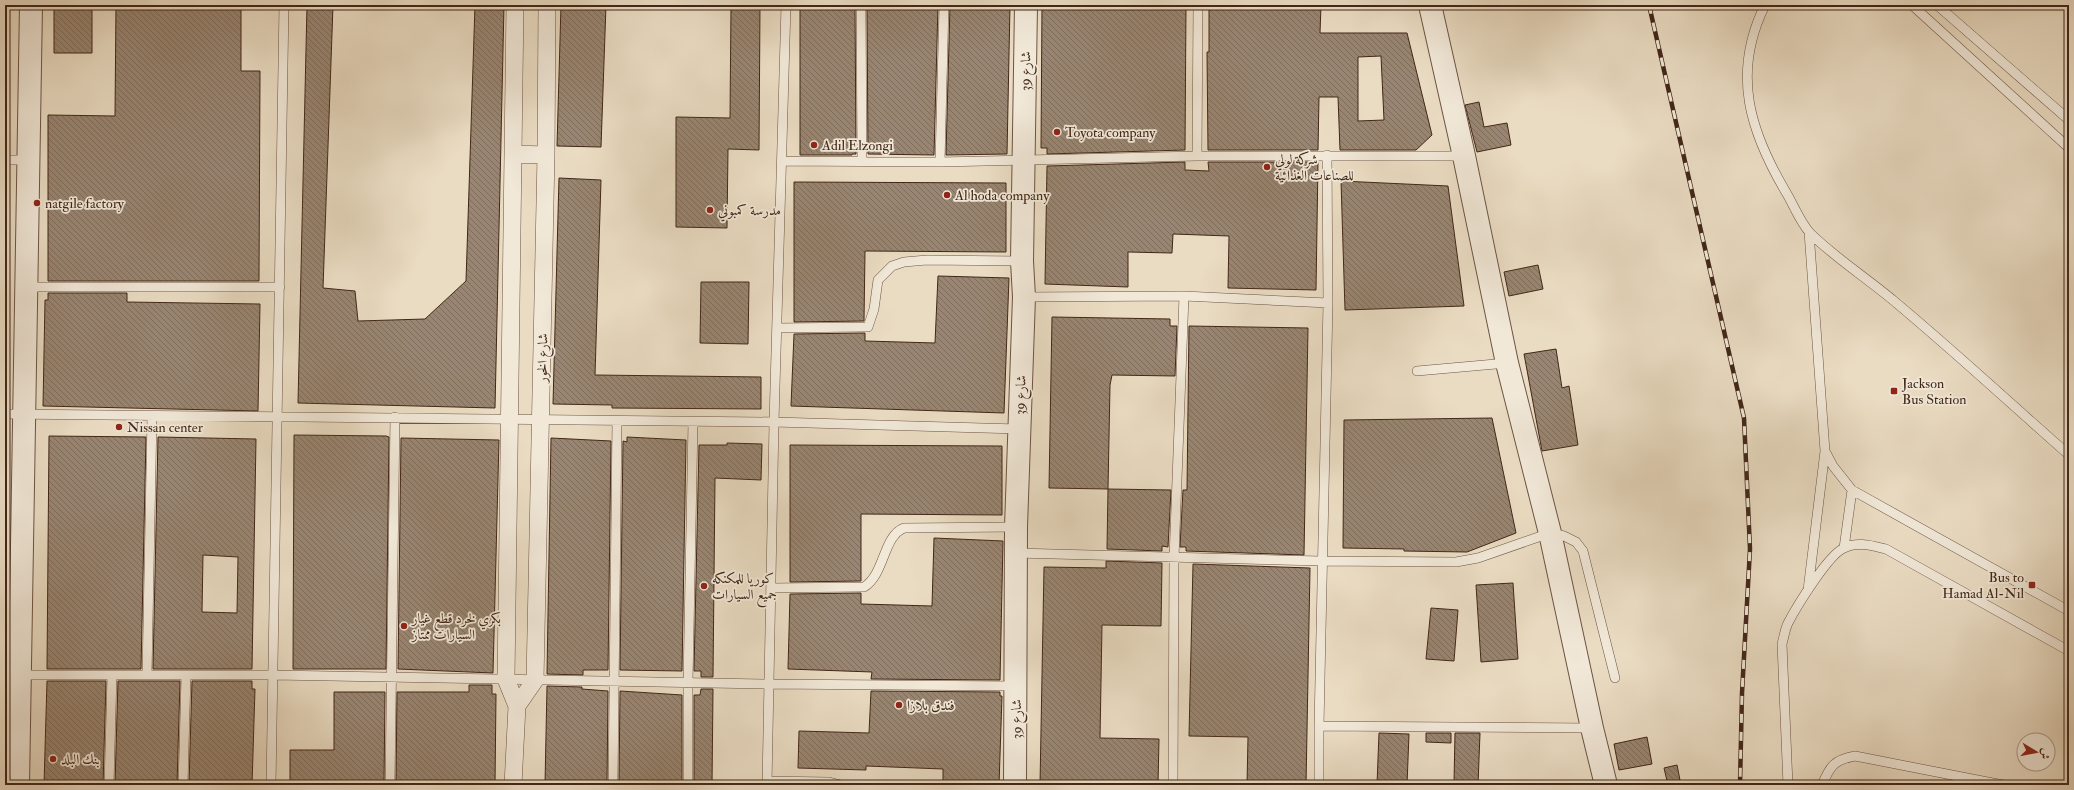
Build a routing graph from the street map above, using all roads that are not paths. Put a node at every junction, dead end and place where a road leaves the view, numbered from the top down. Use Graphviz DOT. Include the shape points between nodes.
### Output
graph roads {
  1 [pos="30,5"];
  2 [pos="284,5"];
  3 [pos="516,5"];
  4 [pos="547,5"];
  5 [pos="786,5"];
  6 [pos="861,5"];
  7 [pos="944,5"];
  8 [pos="1026,5"];
  9 [pos="1198,5"];
  10 [pos="1430,5"];
  11 [pos="1764,5"];
  12 [pos="1912,5"];
  13 [pos="1937,5"];
  14 [pos="2069,120"];
  15 [pos="2069,148"];
  16 [pos="513,154"];
  17 [pos="546,155"];
  18 [pos="1326,155"];
  19 [pos="1197,156"];
  20 [pos="1464,156"];
  21 [pos="5,160"];
  22 [pos="27,160"];
  23 [pos="783,161"];
  24 [pos="862,161"];
  25 [pos="940,162"];
  26 [pos="1023,162"];
  27 [pos="1809,232"];
  28 [pos="1022,261"];
  29 [pos="26,287"];
  30 [pos="280,287"];
  31 [pos="1184,296"];
  32 [pos="1024,297"];
  33 [pos="1328,303"];
  34 [pos="777,328"];
  35 [pos="1507,363"];
  36 [pos="1416,370"];
  37 [pos="15,414"];
  38 [pos="278,415"];
  39 [pos="152,416"];
  40 [pos="395,417"];
  41 [pos="509,420"];
  42 [pos="540,421"];
  43 [pos="617,422"];
  44 [pos="693,422"];
  45 [pos="774,422"];
  46 [pos="1019,429"];
  47 [pos="1825,452"];
  48 [pos="2069,455"];
  49 [pos="1852,490"];
  50 [pos="1016,528"];
  51 [pos="1550,533"];
  52 [pos="1844,548"];
  53 [pos="1016,553"];
  54 [pos="1174,558"];
  55 [pos="1321,561"];
  56 [pos="771,588"];
  57 [pos="1808,591"];
  58 [pos="2069,611"];
  59 [pos="2069,651"];
  60 [pos="13,675"];
  61 [pos="112,675"];
  62 [pos="147,675"];
  63 [pos="274,675"];
  64 [pos="186,676"];
  65 [pos="391,677"];
  66 [pos="1615,678"];
  67 [pos="506,679"];
  68 [pos="535,680"];
  69 [pos="614,681"];
  70 [pos="688,682"];
  71 [pos="768,684"];
  72 [pos="1016,686"];
  73 [pos="517,706"];
  74 [pos="1319,726"];
  75 [pos="1592,728"];
  76 [pos="767,783"];
  77 [pos="18,785"];
  78 [pos="109,785"];
  79 [pos="183,785"];
  80 [pos="271,785"];
  81 [pos="390,785"];
  82 [pos="513,785"];
  83 [pos="613,785"];
  84 [pos="688,785"];
  85 [pos="841,785"];
  86 [pos="1015,785"];
  87 [pos="1172,785"];
  88 [pos="1319,785"];
  89 [pos="1606,785"];
  90 [pos="1788,785"];
  91 [pos="1822,785"];
  92 [pos="2003,785"];
  1 -- 22 [label="street"];
  2 -- 30 [label="lane"];
  3 -- 16 [label="street"];
  4 -- 17 [label="street, شارع الخور"];
  5 -- 23 [label="lane"];
  6 -- 24 [label="lane"];
  7 -- 25 [label="lane"];
  8 -- 26 [label="street, شارع 39"];
  9 -- 19 [label="lane"];
  10 -- 20 [label="street"];
  11 -- 27 [label="lane" via="1747,67 1746,86 1750,107 1762,143"];
  12 -- 15 [label="lane"];
  13 -- 14 [label="lane"];
  16 -- 17 [label="street"];
  16 -- 41 [label="street"];
  17 -- 42 [label="street, شارع الخور"];
  18 -- 19 [label="lane"];
  18 -- 20 [label="lane"];
  18 -- 33 [label="lane"];
  19 -- 26 [label="lane"];
  20 -- 35 [label="street"];
  21 -- 22 [label="lane"];
  22 -- 29 [label="street"];
  23 -- 24 [label="lane"];
  23 -- 34 [label="lane"];
  24 -- 25 [label="lane"];
  25 -- 26 [label="lane"];
  26 -- 28 [label="street, شارع 39"];
  27 -- 47 [label="lane"];
  27 -- 48 [label="lane" via="1895,302"];
  28 -- 32 [label="street, شارع 39"];
  28 -- 34 [label="lane" via="904,262 892,266 878,280 874,309 868,327"];
  29 -- 30 [label="lane"];
  29 -- 37 [label="street"];
  30 -- 38 [label="lane"];
  31 -- 32 [label="lane"];
  31 -- 33 [label="lane"];
  31 -- 54 [label="lane"];
  32 -- 46 [label="street, شارع 39"];
  33 -- 55 [label="lane"];
  34 -- 45 [label="lane"];
  35 -- 36 [label="lane"];
  35 -- 51 [label="street"];
  37 -- 39 [label="lane"];
  37 -- 60 [label="street"];
  38 -- 39 [label="lane"];
  38 -- 40 [label="lane"];
  38 -- 63 [label="lane"];
  39 -- 62 [label="lane"];
  40 -- 41 [label="lane"];
  40 -- 65 [label="lane"];
  41 -- 42 [label="lane"];
  41 -- 67 [label="street"];
  42 -- 43 [label="lane"];
  42 -- 68 [label="street, شارع الخور"];
  43 -- 44 [label="lane"];
  43 -- 69 [label="lane"];
  44 -- 45 [label="lane"];
  44 -- 70 [label="lane"];
  45 -- 46 [label="lane"];
  45 -- 56 [label="lane"];
  46 -- 50 [label="street, شارع 39"];
  47 -- 49 [label="lane"];
  47 -- 57 [label="lane"];
  49 -- 52 [label="lane"];
  49 -- 58 [label="lane"];
  50 -- 53 [label="street, شارع 39"];
  50 -- 56 [label="lane" via="904,528 895,533 875,576 864,587"];
  51 -- 55 [label="lane" via="1478,558 1456,562"];
  51 -- 66 [label="lane" via="1576,542 1583,551"];
  51 -- 75 [label="street"];
  52 -- 57 [label="lane" via="1826,566"];
  52 -- 59 [label="lane" via="1869,545 1886,549"];
  53 -- 54 [label="lane"];
  53 -- 72 [label="street, شارع 39"];
  54 -- 55 [label="lane"];
  54 -- 87 [label="lane"];
  55 -- 74 [label="lane"];
  56 -- 71 [label="lane"];
  57 -- 90 [label="lane" via="1787,624 1782,644"];
  60 -- 61 [label="lane"];
  60 -- 77 [label="street"];
  61 -- 62 [label="lane"];
  61 -- 78 [label="lane"];
  62 -- 64 [label="lane"];
  63 -- 64 [label="lane"];
  63 -- 65 [label="lane"];
  63 -- 80 [label="lane"];
  64 -- 79 [label="lane"];
  65 -- 67 [label="lane"];
  65 -- 81 [label="lane"];
  67 -- 68 [label="lane"];
  67 -- 73 [label="street"];
  68 -- 69 [label="lane"];
  68 -- 73 [label="street"];
  69 -- 70 [label="lane"];
  69 -- 83 [label="lane"];
  70 -- 71 [label="lane"];
  70 -- 84 [label="lane"];
  71 -- 72 [label="lane"];
  71 -- 76 [label="lane"];
  72 -- 86 [label="street, شارع 39"];
  73 -- 82 [label="street"];
  74 -- 75 [label="lane"];
  74 -- 88 [label="lane"];
  75 -- 89 [label="street"];
  76 -- 85 [label="lane" via="829,782"];
  91 -- 92 [label="lane" via="1829,770 1840,759 1855,756"];
}
